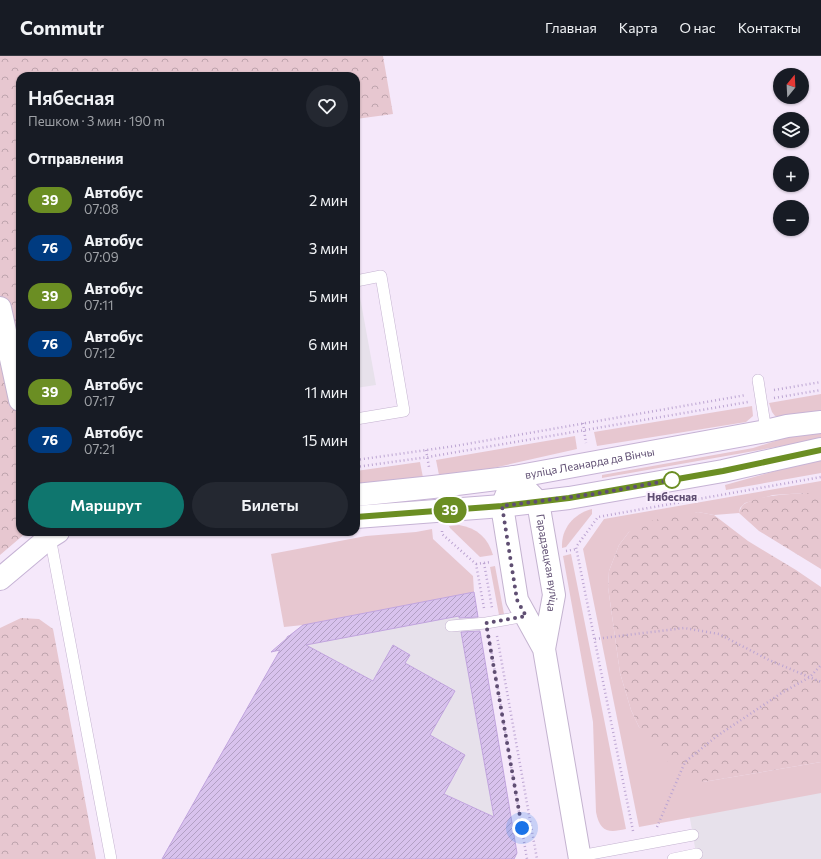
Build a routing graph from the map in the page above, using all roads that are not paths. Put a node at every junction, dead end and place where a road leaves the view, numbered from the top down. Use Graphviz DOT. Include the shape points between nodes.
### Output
graph roads {
  1 [pos="360,280"];
  2 [pos="0,308"];
  3 [pos="758,380"];
  4 [pos="16,382"];
  5 [pos="360,418"];
  6 [pos="821,422"];
  7 [pos="766,431"];
  8 [pos="821,450"];
  9 [pos="514,477"];
  10 [pos="360,495"];
  11 [pos="538,502"];
  12 [pos="502,506"];
  13 [pos="360,517"];
  14 [pos="50,536"];
  15 [pos="52,536"];
  16 [pos="0,579"];
  17 [pos="526,616"];
  18 [pos="451,626"];
  19 [pos="544,649"];
  20 [pos="693,835"];
  21 [pos="696,854"];
  22 [pos="580,858"];
  23 [pos="111,859"];
  24 [pos="673,859"];
  1 -- 5 [label="lane" via="381,276 404,411"];
  2 -- 4 [label="main road"];
  3 -- 7 [label="lane"];
  6 -- 7 [label="main road, вуліца Леанарда да Вінчы"];
  7 -- 9 [label="main road, вуліца Леанарда да Вінчы"];
  8 -- 11 [label="main road" via="723,471"];
  9 -- 10 [label="main road, вуліца Леанарда да Вінчы"];
  9 -- 11 [label="main road, Гарадзецкая вуліца"];
  9 -- 12 [label="main road"];
  11 -- 12 [label="main road"];
  11 -- 19 [label="main road, Гарадзецкая вуліца" via="554,595"];
  12 -- 13 [label="main road"];
  12 -- 17 [label="main road, Гарадзецкая вуліца" via="517,600"];
  14 -- 16 [label="main road"];
  15 -- 23 [label="lane"];
  17 -- 18 [label="lane"];
  17 -- 19 [label="main road, Гарадзецкая вуліца"];
  19 -- 22 [label="main road, Гарадзецкая вуліца"];
  20 -- 22 [label="lane"];
  21 -- 24 [label="lane"];
}
